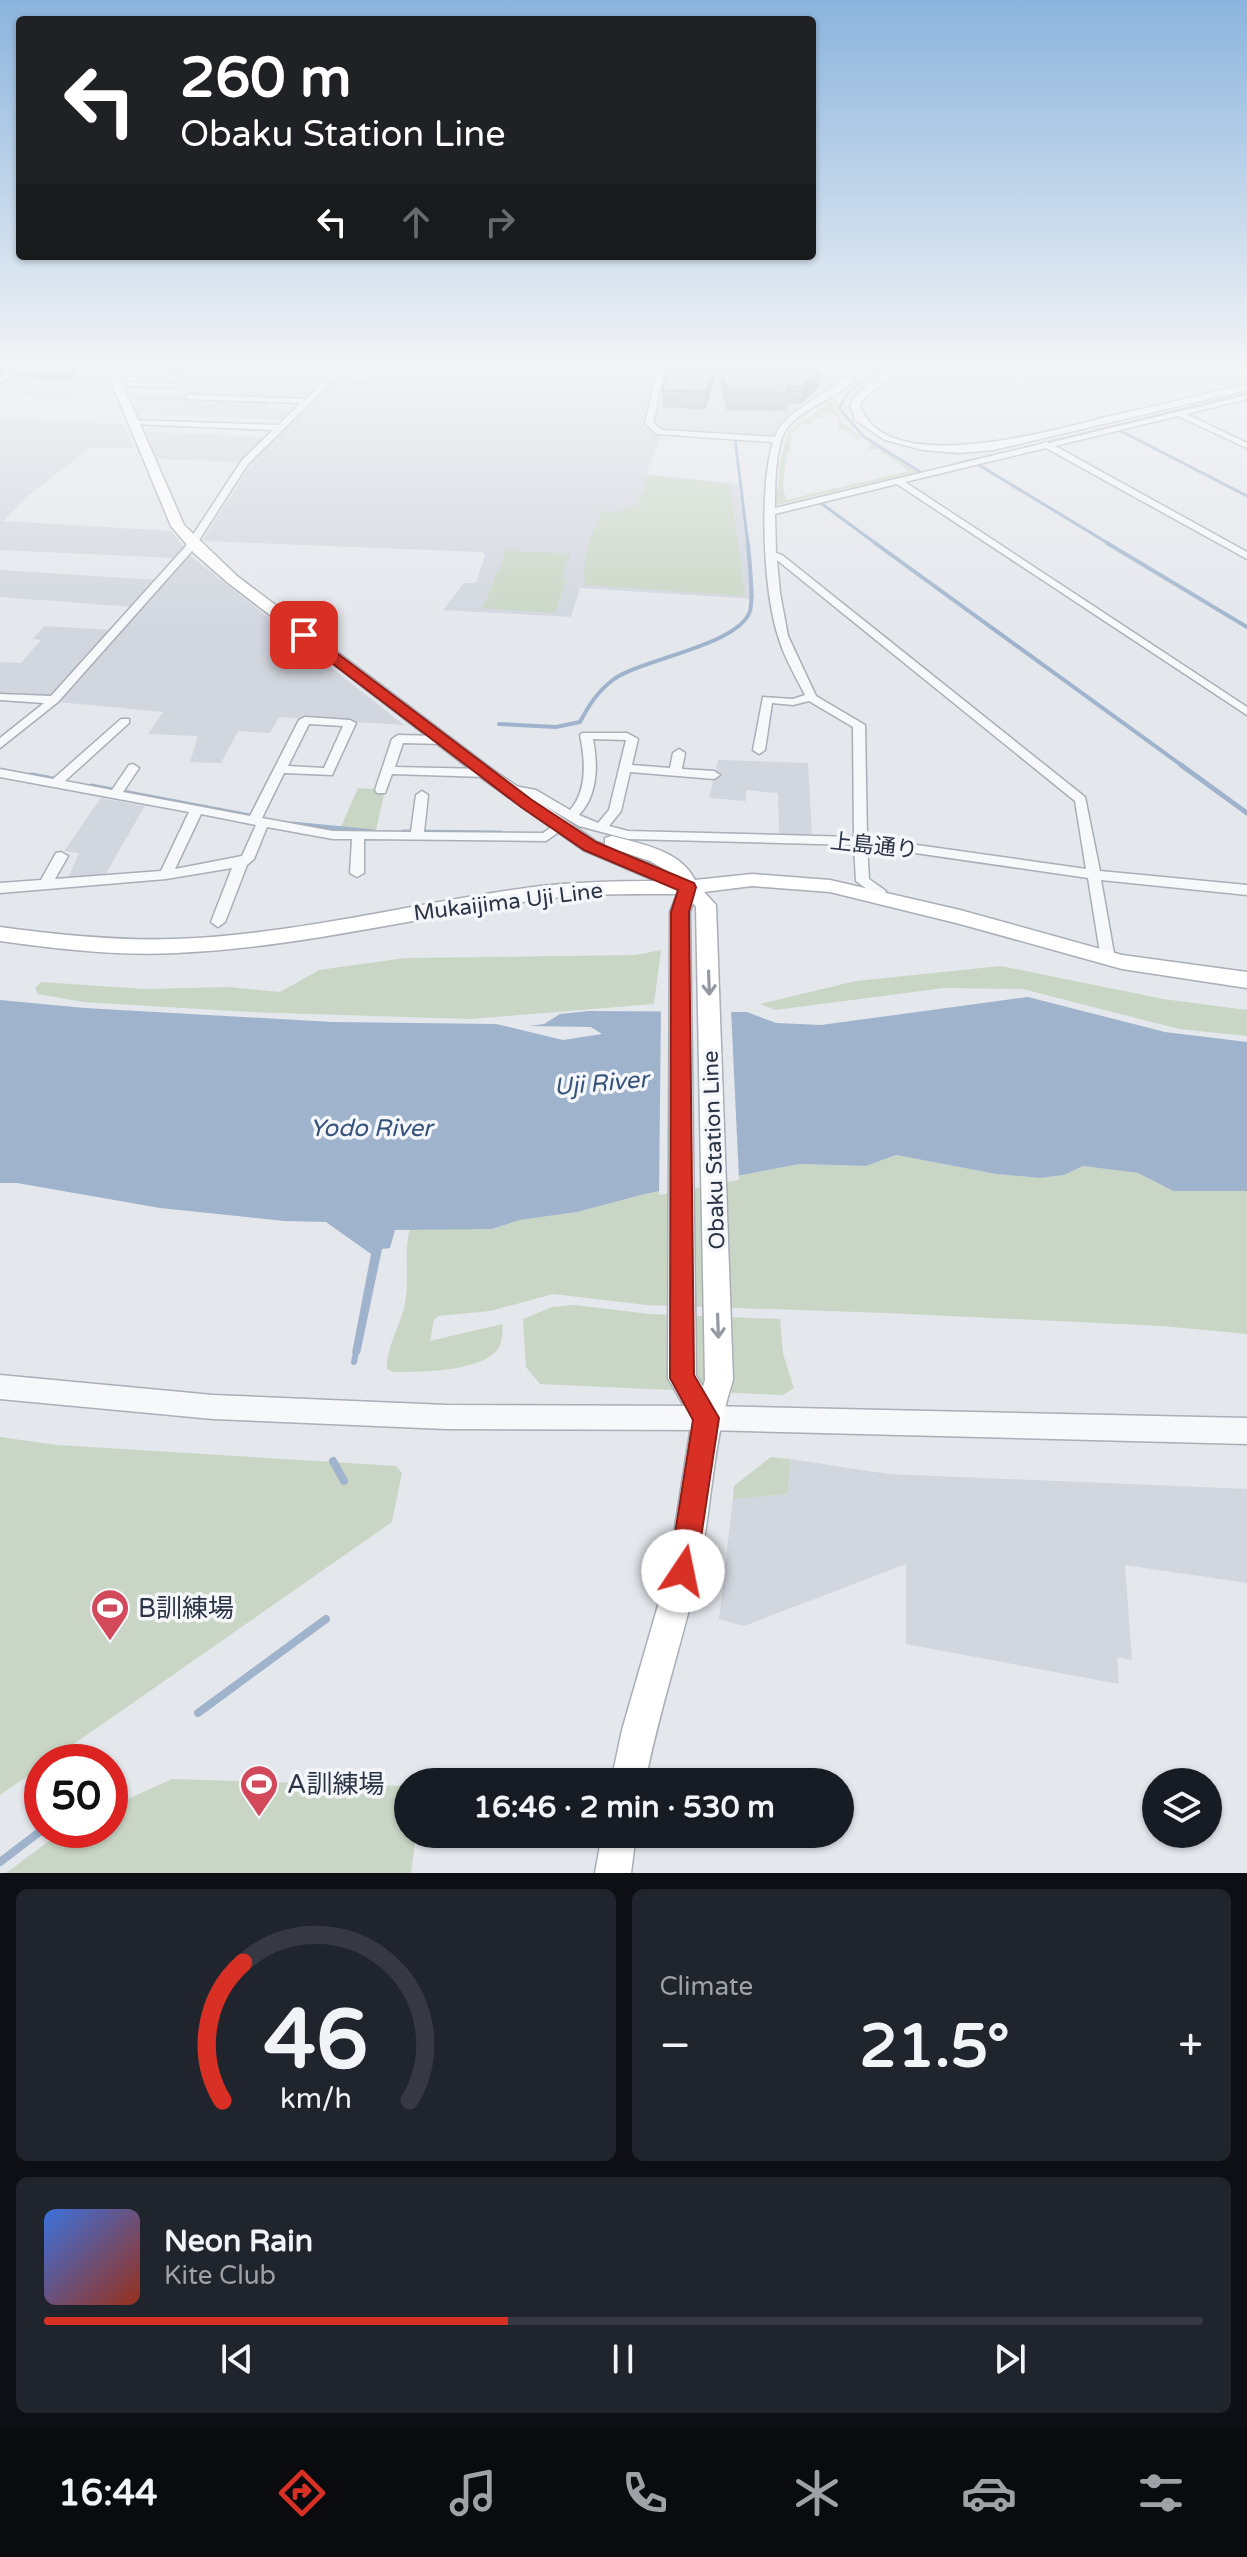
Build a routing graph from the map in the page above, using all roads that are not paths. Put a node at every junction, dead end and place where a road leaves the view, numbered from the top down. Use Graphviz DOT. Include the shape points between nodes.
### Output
graph roads {
  1 [pos="147,456"];
  2 [pos="251,456"];
  3 [pos="775,456"];
  4 [pos="998,456"];
  5 [pos="1067,456"];
  6 [pos="899,482"];
  7 [pos="772,512"];
  8 [pos="193,543"];
  9 [pos="772,555"];
  10 [pos="1247,556"];
  11 [pos="0,697"];
  12 [pos="811,697"];
  13 [pos="54,700"];
  14 [pos="1247,712"];
  15 [pos="125,721"];
  16 [pos="443,740"];
  17 [pos="0,744"];
  18 [pos="759,750"];
  19 [pos="679,753"];
  20 [pos="133,768"];
  21 [pos="625,768"];
  22 [pos="281,769"];
  23 [pos="387,770"];
  24 [pos="675,772"];
  25 [pos="0,773"];
  26 [pos="486,773"];
  27 [pos="714,775"];
  28 [pos="59,780"];
  29 [pos="381,790"];
  30 [pos="117,791"];
  31 [pos="422,795"];
  32 [pos="196,811"];
  33 [pos="258,818"];
  34 [pos="566,821"];
  35 [pos="600,828"];
  36 [pos="417,832"];
  37 [pos="358,837"];
  38 [pos="862,841"];
  39 [pos="61,856"];
  40 [pos="241,862"];
  41 [pos="630,862"];
  42 [pos="357,873"];
  43 [pos="1093,874"];
  44 [pos="166,875"];
  45 [pos="45,886"];
  46 [pos="621,887"];
  47 [pos="0,888"];
  48 [pos="1247,890"];
  49 [pos="877,897"];
  50 [pos="692,899"];
  51 [pos="218,922"];
  52 [pos="0,934"];
  53 [pos="1108,959"];
  54 [pos="1247,980"];
  55 [pos="0,1387"];
  56 [pos="706,1418"];
  57 [pos="1247,1431"];
  58 [pos="631,1768"];
  59 [pos="617,1848"];
  60 [pos="613,1873"];
  1 -- 8 [label="main road" via="178,526"];
  2 -- 8 [label="street"];
  3 -- 7 [label="street"];
  4 -- 6 [label="street"];
  5 -- 10 [label="street"];
  6 -- 7 [label="street"];
  6 -- 14 [label="street"];
  7 -- 9 [label="street"];
  8 -- 13 [label="street"];
  8 -- 16 [label="main road" via="258,600"];
  9 -- 12 [label="street" via="782,635"];
  9 -- 43 [label="street" via="1081,800"];
  11 -- 13 [label="street"];
  12 -- 18 [label="street" via="793,702 767,699"];
  12 -- 38 [label="street" via="859,725"];
  13 -- 17 [label="street"];
  15 -- 28 [label="street"];
  16 -- 23 [label="street" via="398,739"];
  16 -- 26 [label="main road"];
  19 -- 24 [label="street"];
  20 -- 30 [label="street"];
  21 -- 24 [label="street"];
  21 -- 34 [label="street" via="632,739 586,735 586,793"];
  21 -- 35 [label="street" via="615,811"];
  22 -- 22 [label="street" via="305,720 350,723 328,772"];
  22 -- 33 [label="street"];
  23 -- 26 [label="street"];
  23 -- 29 [label="street"];
  24 -- 27 [label="street"];
  25 -- 28 [label="street"];
  26 -- 34 [label="main road"];
  28 -- 30 [label="street"];
  30 -- 32 [label="street"];
  31 -- 36 [label="street"];
  32 -- 33 [label="street"];
  32 -- 44 [label="street"];
  33 -- 37 [label="street"];
  33 -- 40 [label="street" via="247,859"];
  34 -- 35 [label="street, 上島通り"];
  34 -- 36 [label="street" via="546,837"];
  34 -- 41 [label="main road" via="590,846"];
  34 -- 50 [label="main road" via="667,861 682,872"];
  35 -- 38 [label="street, 上島通り" via="628,835"];
  36 -- 37 [label="street"];
  37 -- 42 [label="street"];
  38 -- 43 [label="street, 上島通り"];
  38 -- 49 [label="street" via="862,877 879,891"];
  39 -- 45 [label="street"];
  40 -- 44 [label="street"];
  40 -- 51 [label="street"];
  41 -- 46 [label="main road" via="632,874"];
  41 -- 50 [label="main road"];
  43 -- 48 [label="street, 上島通り"];
  43 -- 53 [label="street"];
  44 -- 45 [label="street"];
  45 -- 47 [label="street"];
  46 -- 50 [label="main road, Mukaijima Uji Line"];
  46 -- 52 [label="main road, Mukaijima Uji Line" via="489,899 295,933 176,946 66,943"];
  49 -- 50 [label="main road, Mukaijima Uji Line" via="830,886 752,880"];
  49 -- 53 [label="main road, Mukaijima Uji Line"];
  50 -- 56 [label="main road, Obaku Station Line, one-way" via="719,1361"];
  50 -- 56 [label="main road, Obaku Station Line" via="682,1378"];
  53 -- 54 [label="main road, Mukaijima Uji Line"];
  55 -- 56 [label="street" via="213,1407 431,1417"];
  56 -- 57 [label="street"];
  56 -- 58 [label="main road, Obaku Station Line" via="683,1571"];
  59 -- 60 [label="main road"];
}
